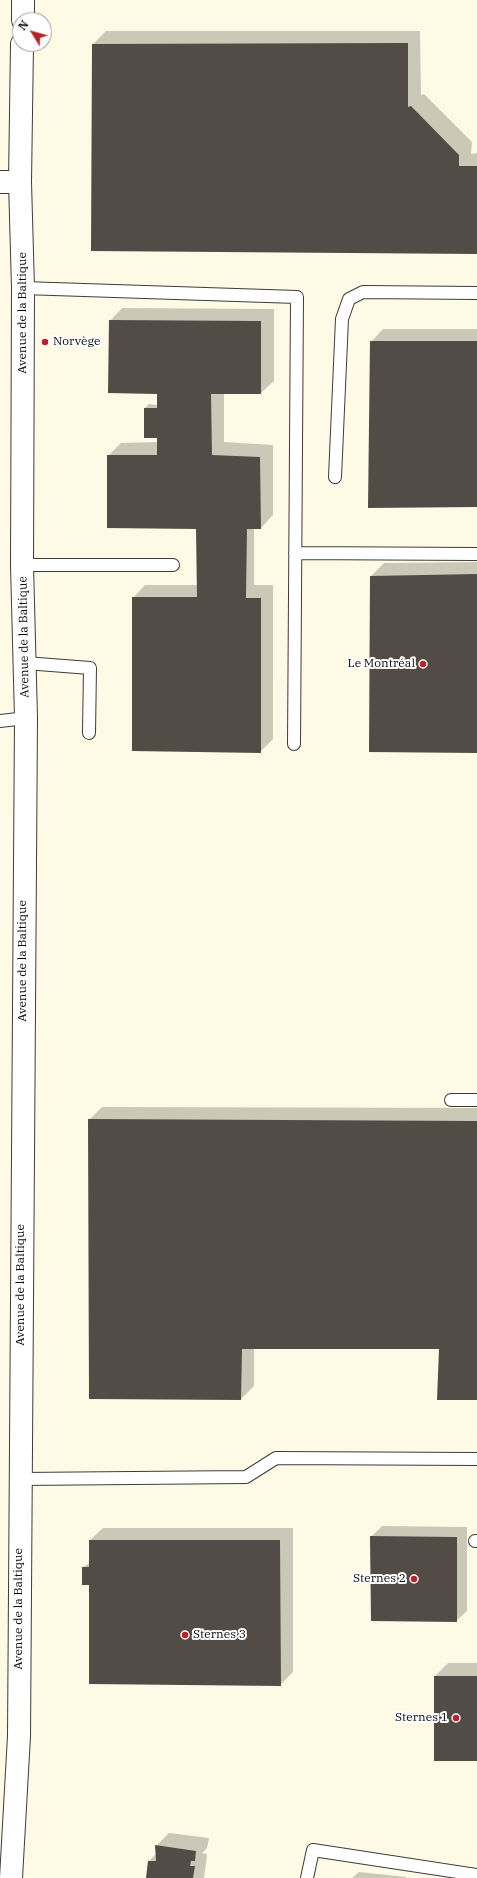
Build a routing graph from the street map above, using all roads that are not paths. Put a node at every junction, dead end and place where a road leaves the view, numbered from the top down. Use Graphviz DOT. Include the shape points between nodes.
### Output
graph roads {
  1 [pos="23,0"];
  2 [pos="23,12"];
  3 [pos="21,52"];
  4 [pos="10,182"];
  5 [pos="23,288"];
  6 [pos="477,293"];
  7 [pos="335,477"];
  8 [pos="295,553"];
  9 [pos="477,554"];
  10 [pos="22,565"];
  11 [pos="173,565"];
  12 [pos="25,663"];
  13 [pos="26,718"];
  14 [pos="0,721"];
  15 [pos="89,733"];
  16 [pos="294,744"];
  17 [pos="451,1100"];
  18 [pos="477,1100"];
  19 [pos="477,1459"];
  20 [pos="20,1479"];
  21 [pos="477,1875"];
  22 [pos="11,1878"];
  23 [pos="307,1878"];
  1 -- 2 [label="street"];
  3 -- 4 [label="street, Avenue de la Baltique"];
  4 -- 5 [label="street, Avenue de la Baltique"];
  5 -- 8 [label="lane" via="297,297"];
  5 -- 10 [label="street, Avenue de la Baltique"];
  6 -- 7 [label="lane" via="363,292 349,299 342,319"];
  8 -- 9 [label="lane"];
  8 -- 16 [label="lane"];
  10 -- 11 [label="lane"];
  10 -- 12 [label="street, Avenue de la Baltique"];
  12 -- 13 [label="street, Avenue de la Baltique"];
  12 -- 15 [label="lane" via="90,668"];
  13 -- 14 [label="lane"];
  13 -- 20 [label="street, Avenue de la Baltique"];
  17 -- 18 [label="lane"];
  19 -- 20 [label="lane" via="276,1458 246,1477"];
  20 -- 22 [label="street, Avenue de la Baltique" via="19,1736"];
  21 -- 23 [label="lane" via="313,1850"];
}
